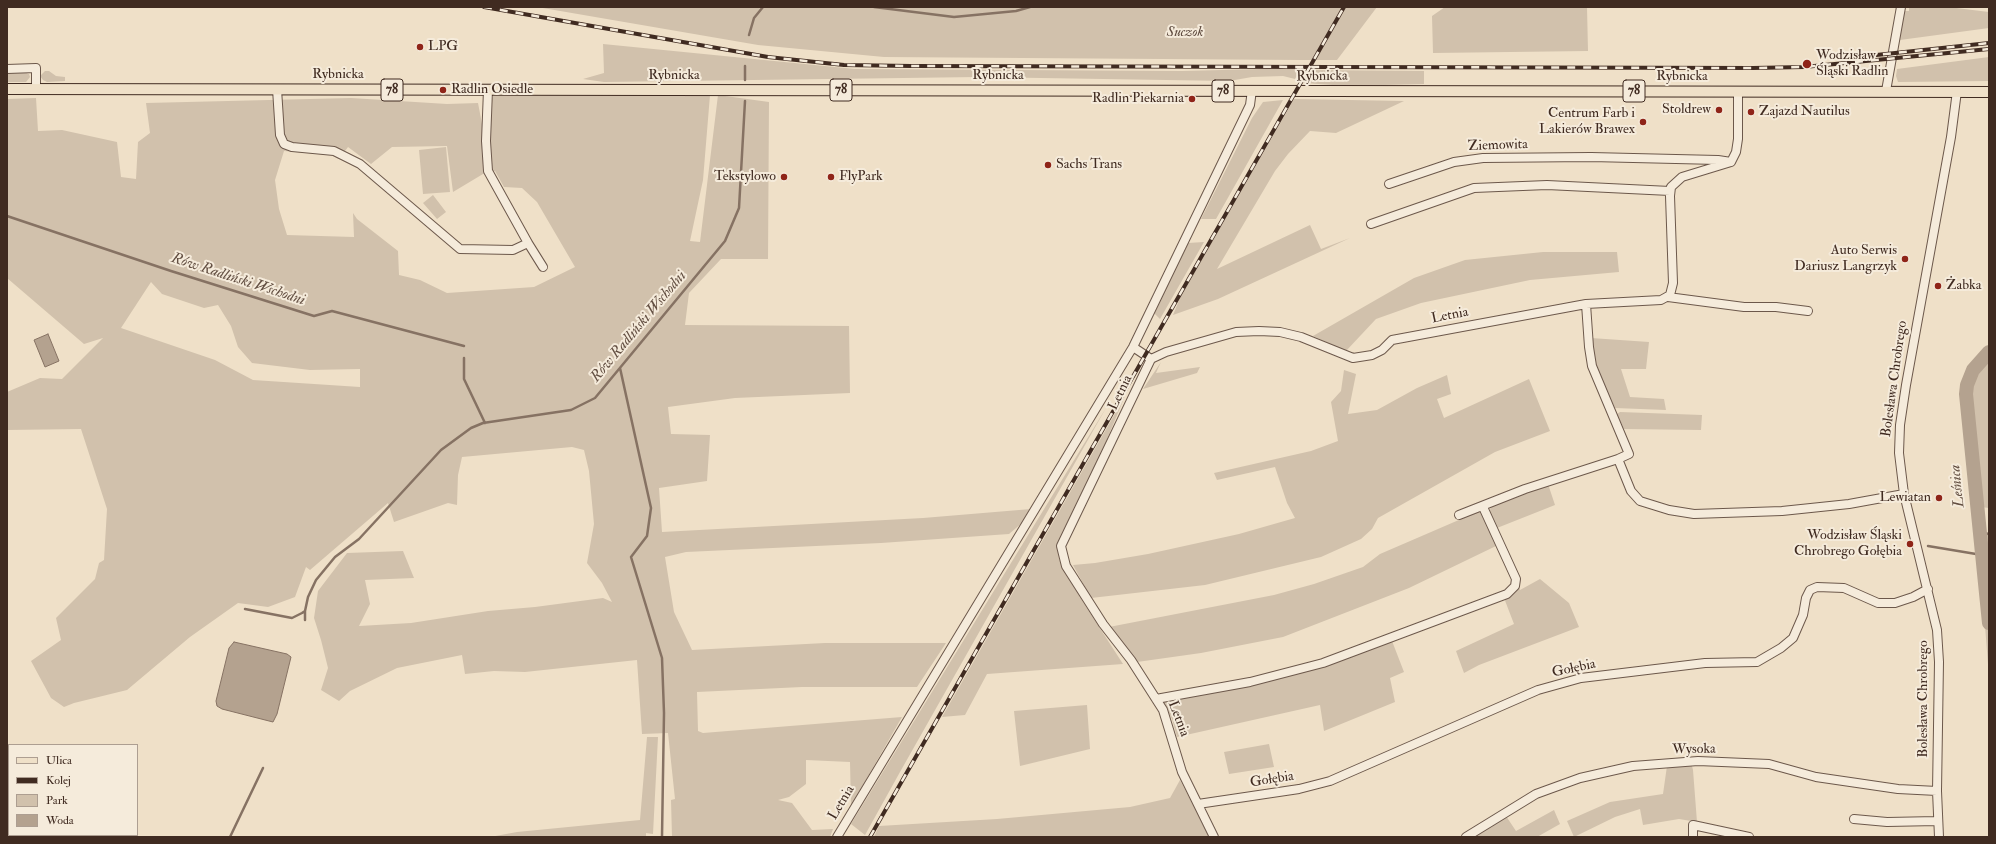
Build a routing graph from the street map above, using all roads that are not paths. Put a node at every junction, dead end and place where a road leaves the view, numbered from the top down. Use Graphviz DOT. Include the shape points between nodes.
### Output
graph roads {
  1 [pos="1901,7"];
  2 [pos="7,69"];
  3 [pos="7,89"];
  4 [pos="36,89"];
  5 [pos="277,89"];
  6 [pos="488,90"];
  7 [pos="1252,90"];
  8 [pos="1738,91"];
  9 [pos="1886,91"];
  10 [pos="1957,91"];
  11 [pos="1989,92"];
  12 [pos="1731,162"];
  13 [pos="1389,184"];
  14 [pos="1670,191"];
  15 [pos="1371,224"];
  16 [pos="528,243"];
  17 [pos="543,267"];
  18 [pos="1668,297"];
  19 [pos="1586,304"];
  20 [pos="1808,310"];
  21 [pos="1133,347"];
  22 [pos="1151,359"];
  23 [pos="1618,459"];
  24 [pos="1904,494"];
  25 [pos="1483,507"];
  26 [pos="1459,515"];
  27 [pos="1928,589"];
  28 [pos="1156,699"];
  29 [pos="1937,791"];
  30 [pos="1198,804"];
  31 [pos="1854,819"];
  32 [pos="1937,821"];
  33 [pos="837,837"];
  34 [pos="1214,837"];
  35 [pos="1466,837"];
  36 [pos="1693,837"];
  37 [pos="1749,837"];
  38 [pos="1939,837"];
  1 -- 9 [label="street"];
  2 -- 4 [label="street" via="36,68"];
  3 -- 4 [label="main road, Rybnicka / 78"];
  4 -- 5 [label="main road, Rybnicka / 78"];
  5 -- 6 [label="main road, Rybnicka / 78"];
  5 -- 16 [label="street" via="280,135 284,144 292,148 334,151 360,164 460,249 513,250"];
  6 -- 7 [label="main road, Rybnicka / 78"];
  6 -- 16 [label="street" via="488,171"];
  7 -- 8 [label="main road, Rybnicka / 78"];
  7 -- 21 [label="street, Letnia" via="1250,104"];
  8 -- 9 [label="main road, Rybnicka / 78"];
  8 -- 12 [label="street" via="1738,139"];
  9 -- 10 [label="main road, Rybnicka / 78"];
  10 -- 11 [label="main road, Rybnicka / 78"];
  10 -- 24 [label="street, Bolesława Chrobrego" via="1900,425 1899,453"];
  12 -- 13 [label="street, Ziemowita" via="1591,157 1483,158 1454,162"];
  12 -- 14 [label="street" via="1682,177 1673,184"];
  14 -- 15 [label="street" via="1547,185 1474,188"];
  14 -- 18 [label="street" via="1673,283"];
  16 -- 17 [label="street"];
  18 -- 19 [label="street, Letnia" via="1661,300"];
  18 -- 20 [label="street, Letnia" via="1744,307"];
  19 -- 22 [label="street, Letnia" via="1392,340 1372,355 1353,358 1301,337 1259,331 1236,332 1166,352"];
  19 -- 23 [label="street" via="1588,347 1592,366 1629,454"];
  21 -- 22 [label="street"];
  21 -- 33 [label="street, Letnia"];
  22 -- 28 [label="street, Letnia" via="1061,546 1066,566"];
  23 -- 24 [label="street" via="1631,491 1640,501 1668,510 1694,514 1782,511 1849,504"];
  23 -- 25 [label="street" via="1548,481"];
  24 -- 27 [label="street, Bolesława Chrobrego"];
  25 -- 26 [label="street"];
  25 -- 28 [label="street" via="1516,579 1515,586 1507,594 1323,662 1250,682"];
  27 -- 29 [label="street, Bolesława Chrobrego" via="1936,623 1938,662"];
  27 -- 30 [label="street, Gołębia" via="1895,603 1878,602 1844,588 1817,587 1810,590 1806,598 1803,615 1793,638 1757,662 1698,664 1581,678 1538,690 1330,781 1299,789"];
  28 -- 30 [label="street, Letnia" via="1163,710 1182,772"];
  29 -- 32 [label="street, Bolesława Chrobrego"];
  29 -- 35 [label="street, Wysoka" via="1898,789 1816,777 1768,764 1698,761 1640,766 1580,778 1536,794"];
  30 -- 34 [label="street, Letnia"];
  31 -- 32 [label="street" via="1887,822"];
  32 -- 38 [label="street, Bolesława Chrobrego"];
  36 -- 37 [label="street" via="1693,825"];
}
